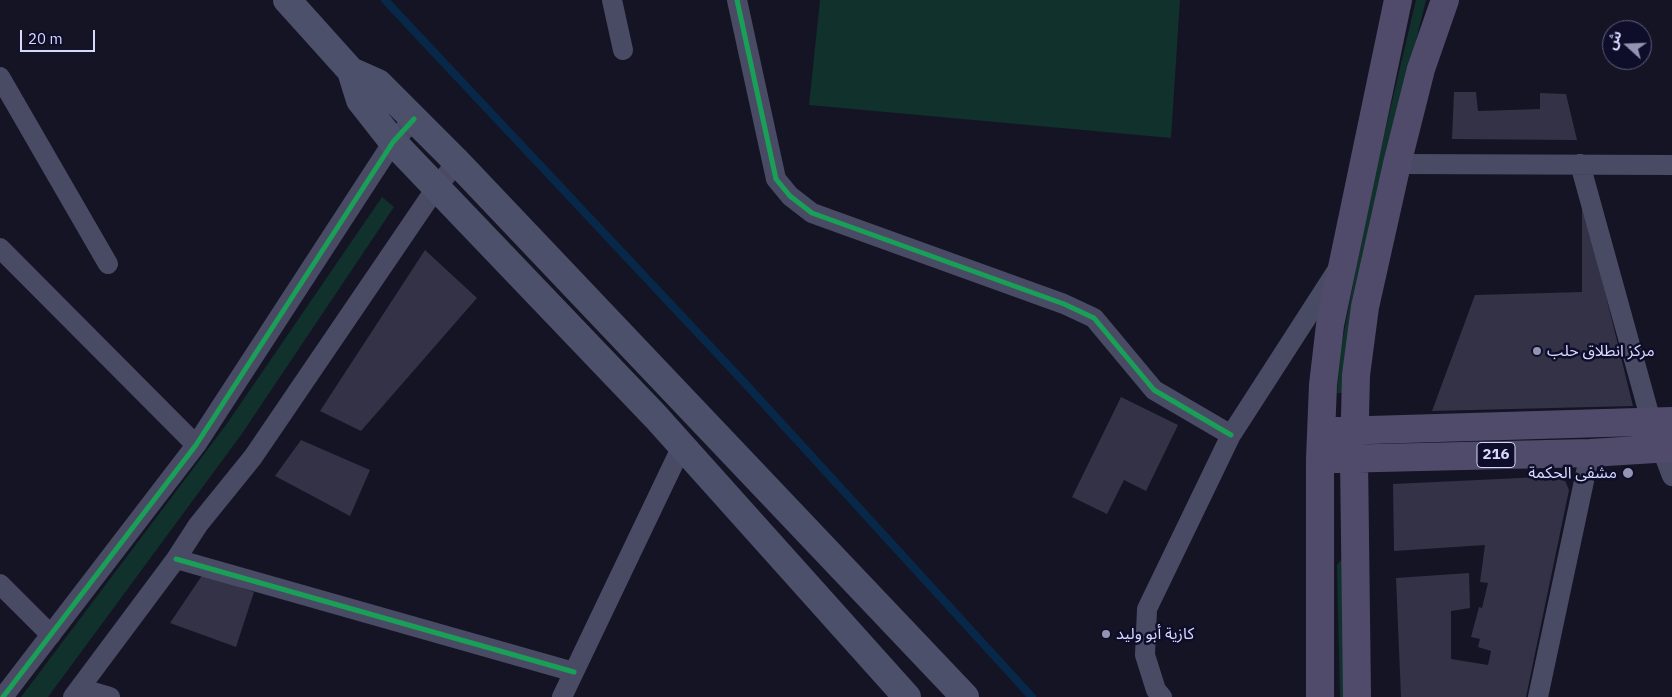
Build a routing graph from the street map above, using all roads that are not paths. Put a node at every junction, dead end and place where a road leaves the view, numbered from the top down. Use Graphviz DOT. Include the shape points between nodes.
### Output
graph roads {
  1 [pos="287,0"];
  2 [pos="612,0"];
  3 [pos="737,0"];
  4 [pos="1398,0"];
  5 [pos="1445,0"];
  6 [pos="623,50"];
  7 [pos="351,71"];
  8 [pos="0,77"];
  9 [pos="414,119"];
  10 [pos="393,142"];
  11 [pos="457,162"];
  12 [pos="1397,164"];
  13 [pos="1580,164"];
  14 [pos="1672,165"];
  15 [pos="436,188"];
  16 [pos="0,248"];
  17 [pos="1343,261"];
  18 [pos="108,264"];
  19 [pos="1662,421"];
  20 [pos="1354,430"];
  21 [pos="1321,432"];
  22 [pos="1231,435"];
  23 [pos="196,446"];
  24 [pos="682,446"];
  25 [pos="1667,448"];
  26 [pos="1590,453"];
  27 [pos="1354,458"];
  28 [pos="1320,459"];
  29 [pos="1672,476"];
  30 [pos="176,559"];
  31 [pos="0,584"];
  32 [pos="51,635"];
  33 [pos="574,672"];
  34 [pos="76,692"];
  35 [pos="3,697"];
  36 [pos="110,697"];
  37 [pos="562,697"];
  38 [pos="908,697"];
  39 [pos="966,697"];
  40 [pos="1162,697"];
  41 [pos="1320,697"];
  42 [pos="1357,697"];
  43 [pos="1538,697"];
  1 -- 7 [label="main road"];
  2 -- 6 [label="street"];
  3 -- 22 [label="street" via="776,179 790,196 812,213 1064,304 1094,318 1154,390"];
  4 -- 17 [label="main road"];
  5 -- 12 [label="main road" via="1421,69"];
  7 -- 9 [label="main road" via="378,83"];
  7 -- 10 [label="main road" via="360,100"];
  8 -- 18 [label="street"];
  9 -- 10 [label="street"];
  9 -- 11 [label="main road"];
  10 -- 15 [label="main road"];
  10 -- 23 [label="street"];
  11 -- 15 [label="street"];
  11 -- 39 [label="main road"];
  12 -- 13 [label="street"];
  12 -- 20 [label="main road" via="1365,307 1356,375"];
  13 -- 14 [label="street"];
  13 -- 19 [label="street"];
  15 -- 24 [label="main road"];
  15 -- 30 [label="street" via="252,456"];
  16 -- 23 [label="street"];
  17 -- 21 [label="main road" via="1330,325"];
  17 -- 22 [label="street"];
  19 -- 20 [label="main road, 216"];
  19 -- 25 [label="street"];
  20 -- 21 [label="main road, 216"];
  20 -- 27 [label="main road"];
  21 -- 28 [label="main road"];
  22 -- 40 [label="street" via="1146,609 1145,654 1156,690"];
  23 -- 32 [label="street"];
  24 -- 33 [label="street"];
  24 -- 38 [label="main road"];
  25 -- 26 [label="main road, 216"];
  25 -- 29 [label="street"];
  26 -- 27 [label="main road, 216"];
  26 -- 43 [label="street"];
  27 -- 28 [label="main road, 216"];
  27 -- 42 [label="main road"];
  28 -- 41 [label="main road"];
  30 -- 33 [label="street"];
  30 -- 34 [label="street"];
  31 -- 32 [label="street"];
  32 -- 35 [label="street"];
  33 -- 37 [label="street"];
  34 -- 36 [label="street"];
}
